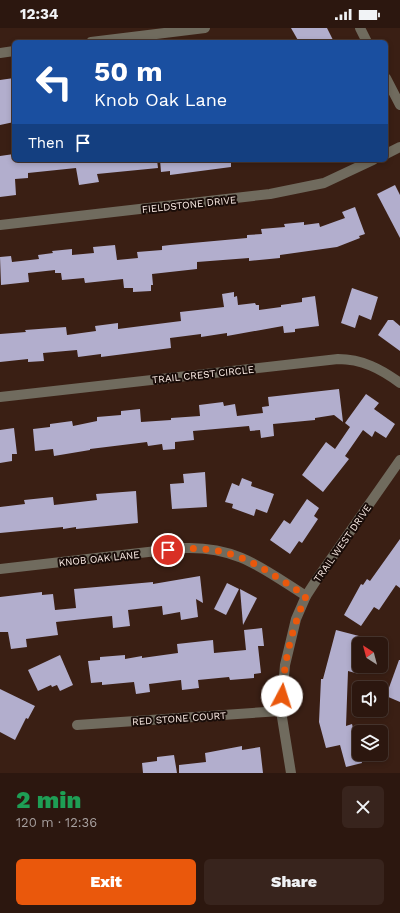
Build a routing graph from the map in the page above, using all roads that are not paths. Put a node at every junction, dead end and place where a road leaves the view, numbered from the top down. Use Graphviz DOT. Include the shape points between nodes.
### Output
graph roads {
  1 [pos="205,28"];
  2 [pos="360,28"];
  3 [pos="107,40"];
  4 [pos="366,40"];
  5 [pos="12,51"];
  6 [pos="0,53"];
  7 [pos="388,82"];
  8 [pos="400,105"];
  9 [pos="400,146"];
  10 [pos="388,153"];
  11 [pos="369,162"];
  12 [pos="0,225"];
  13 [pos="400,383"];
  14 [pos="0,397"];
  15 [pos="400,460"];
  16 [pos="0,569"];
  17 [pos="306,596"];
  18 [pos="281,711"];
  19 [pos="77,726"];
  20 [pos="292,773"];
  1 -- 3 [label="street"];
  2 -- 4 [label="street"];
  5 -- 6 [label="street"];
  7 -- 8 [label="street"];
  9 -- 10 [label="street"];
  11 -- 12 [label="street, FIELDSTONE DRIVE" via="324,182 270,194"];
  13 -- 14 [label="street, TRAIL CREST CIRCLE" via="363,362 338,359"];
  15 -- 17 [label="street, TRAIL WEST DRIVE"];
  16 -- 17 [label="street, KNOB OAK LANE" via="183,548 204,548 252,561"];
  17 -- 18 [label="street, TRAIL WEST DRIVE" via="296,618 291,638 283,681"];
  18 -- 19 [label="street, RED STONE COURT"];
  18 -- 20 [label="street, TRAIL WEST DRIVE"];
}
